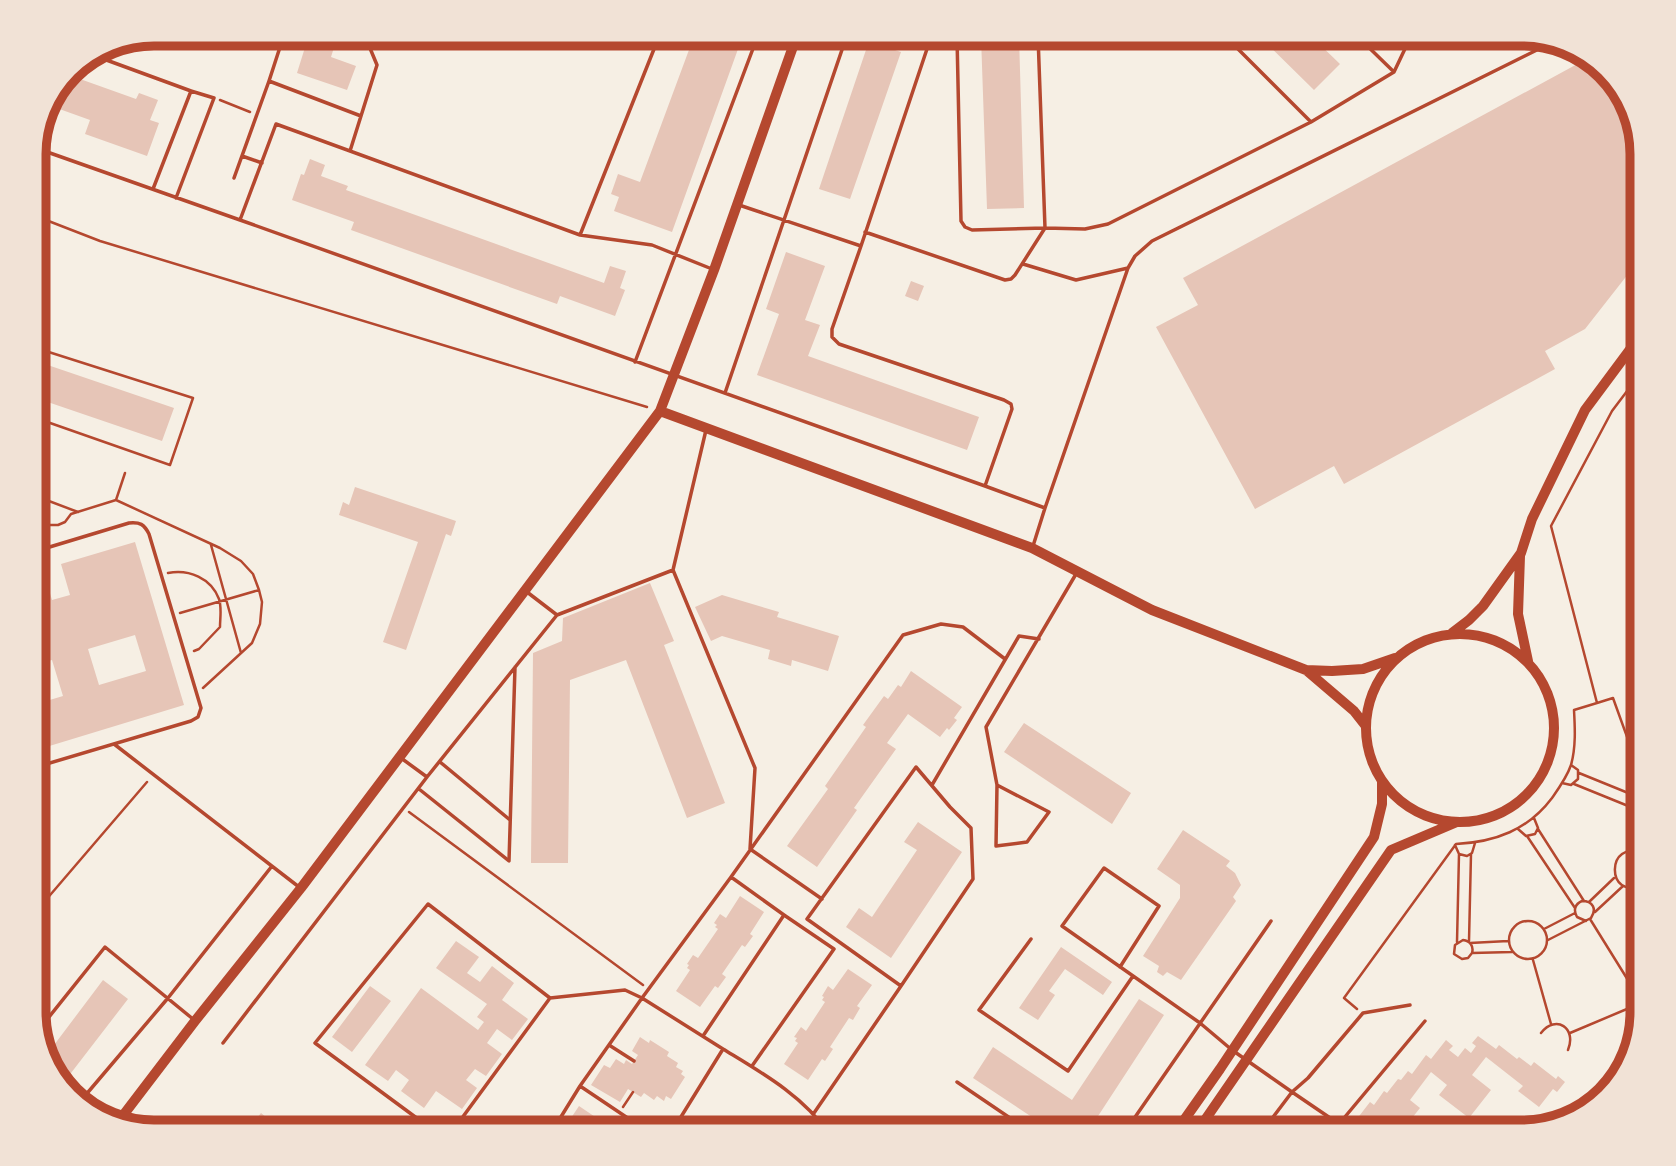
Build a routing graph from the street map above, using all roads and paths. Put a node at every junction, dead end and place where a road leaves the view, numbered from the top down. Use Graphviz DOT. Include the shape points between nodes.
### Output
graph roads {
  1 [pos="280,46"];
  2 [pos="369,46"];
  3 [pos="655,46"];
  4 [pos="754,46"];
  5 [pos="793,46"];
  6 [pos="843,46"];
  7 [pos="929,46"];
  8 [pos="957,46"];
  9 [pos="1038,46"];
  10 [pos="1235,46"];
  11 [pos="1367,46"];
  12 [pos="1406,46"];
  13 [pos="1541,48"];
  14 [pos="103,59"];
  15 [pos="1394,72"];
  16 [pos="269,81"];
  17 [pos="191,91"];
  18 [pos="214,98"];
  19 [pos="257,114"];
  20 [pos="361,116"];
  21 [pos="1311,122"];
  22 [pos="350,151"];
  23 [pos="46,152"];
  24 [pos="242,156"];
  25 [pos="262,163"];
  26 [pos="234,178"];
  27 [pos="153,189"];
  28 [pos="176,198"];
  29 [pos="738,204"];
  30 [pos="46,220"];
  31 [pos="240,220"];
  32 [pos="783,220"];
  33 [pos="1045,228"];
  34 [pos="865,232"];
  35 [pos="580,236"];
  36 [pos="861,246"];
  37 [pos="676,254"];
  38 [pos="1023,264"];
  39 [pos="1128,268"];
  40 [pos="714,270"];
  41 [pos="1630,349"];
  42 [pos="46,351"];
  43 [pos="635,362"];
  44 [pos="675,375"];
  45 [pos="1630,387"];
  46 [pos="725,393"];
  47 [pos="660,411"];
  48 [pos="46,422"];
  49 [pos="706,428"];
  50 [pos="125,473"];
  51 [pos="985,486"];
  52 [pos="46,500"];
  53 [pos="116,500"];
  54 [pos="1045,508"];
  55 [pos="78,512"];
  56 [pos="46,525"];
  57 [pos="210,544"];
  58 [pos="46,548"];
  59 [pos="1032,548"];
  60 [pos="1521,553"];
  61 [pos="673,570"];
  62 [pos="1077,572"];
  63 [pos="162,575"];
  64 [pos="258,590"];
  65 [pos="525,591"];
  66 [pos="226,599"];
  67 [pos="220,601"];
  68 [pos="174,615"];
  69 [pos="557,615"];
  70 [pos="1452,633"];
  71 [pos="1038,639"];
  72 [pos="241,653"];
  73 [pos="185,654"];
  74 [pos="1395,658"];
  75 [pos="1005,659"];
  76 [pos="1529,662"];
  77 [pos="515,667"];
  78 [pos="1306,670"];
  79 [pos="197,694"];
  80 [pos="1597,703"];
  81 [pos="1365,725"];
  82 [pos="114,744"];
  83 [pos="1630,745"];
  84 [pos="401,757"];
  85 [pos="440,762"];
  86 [pos="46,764"];
  87 [pos="1571,765"];
  88 [pos="1579,773"];
  89 [pos="153,775"];
  90 [pos="427,777"];
  91 [pos="1382,782"];
  92 [pos="1562,783"];
  93 [pos="1574,784"];
  94 [pos="932,785"];
  95 [pos="997,785"];
  96 [pos="418,789"];
  97 [pos="1630,794"];
  98 [pos="404,808"];
  99 [pos="1630,808"];
  100 [pos="1534,818"];
  101 [pos="510,820"];
  102 [pos="1457,822"];
  103 [pos="1518,829"];
  104 [pos="1538,829"];
  105 [pos="1527,836"];
  106 [pos="1475,843"];
  107 [pos="1455,845"];
  108 [pos="750,849"];
  109 [pos="1630,853"];
  110 [pos="1459,854"];
  111 [pos="1471,854"];
  112 [pos="272,866"];
  113 [pos="731,877"];
  114 [pos="1615,877"];
  115 [pos="1623,886"];
  116 [pos="1630,887"];
  117 [pos="301,888"];
  118 [pos="822,899"];
  119 [pos="46,900"];
  120 [pos="1586,901"];
  121 [pos="1575,908"];
  122 [pos="1594,912"];
  123 [pos="1575,913"];
  124 [pos="785,915"];
  125 [pos="1588,920"];
  126 [pos="1271,921"];
  127 [pos="1544,929"];
  128 [pos="1031,939"];
  129 [pos="1547,940"];
  130 [pos="1508,941"];
  131 [pos="1457,942"];
  132 [pos="1470,942"];
  133 [pos="1512,952"];
  134 [pos="1472,953"];
  135 [pos="1533,959"];
  136 [pos="1120,967"];
  137 [pos="1133,976"];
  138 [pos="1630,984"];
  139 [pos="901,986"];
  140 [pos="648,989"];
  141 [pos="168,998"];
  142 [pos="642,998"];
  143 [pos="550,999"];
  144 [pos="1410,1005"];
  145 [pos="1630,1008"];
  146 [pos="1363,1013"];
  147 [pos="46,1021"];
  148 [pos="195,1021"];
  149 [pos="1425,1021"];
  150 [pos="1200,1023"];
  151 [pos="1552,1024"];
  152 [pos="1541,1032"];
  153 [pos="1570,1033"];
  154 [pos="703,1036"];
  155 [pos="223,1043"];
  156 [pos="608,1045"];
  157 [pos="723,1049"];
  158 [pos="1232,1050"];
  159 [pos="1568,1050"];
  160 [pos="1246,1060"];
  161 [pos="634,1061"];
  162 [pos="752,1066"];
  163 [pos="957,1082"];
  164 [pos="580,1086"];
  165 [pos="633,1091"];
  166 [pos="1292,1092"];
  167 [pos="85,1096"];
  168 [pos="619,1112"];
  169 [pos="814,1113"];
  170 [pos="123,1116"];
  171 [pos="419,1120"];
  172 [pos="462,1120"];
  173 [pos="559,1120"];
  174 [pos="631,1120"];
  175 [pos="679,1120"];
  176 [pos="819,1120"];
  177 [pos="1013,1120"];
  178 [pos="1133,1120"];
  179 [pos="1184,1120"];
  180 [pos="1205,1120"];
  181 [pos="1271,1120"];
  182 [pos="1333,1120"];
  183 [pos="1342,1120"];
  1 -- 16 [label="lane"];
  2 -- 20 [label="lane" via="377,65"];
  3 -- 35 [label="lane"];
  4 -- 37 [label="lane"];
  5 -- 29 [label="main road"];
  6 -- 32 [label="lane"];
  7 -- 34 [label="lane"];
  8 -- 33 [label="lane" via="961,221 972,230"];
  9 -- 33 [label="lane"];
  10 -- 21 [label="lane"];
  11 -- 15 [label="lane"];
  12 -- 15 [label="lane"];
  13 -- 39 [label="lane" via="1152,241"];
  14 -- 17 [label="lane"];
  15 -- 21 [label="lane"];
  16 -- 19 [label="lane"];
  16 -- 20 [label="lane"];
  17 -- 18 [label="lane"];
  17 -- 27 [label="lane"];
  18 -- 19 [label="path"];
  18 -- 28 [label="lane"];
  19 -- 24 [label="lane"];
  20 -- 22 [label="lane"];
  21 -- 33 [label="lane" via="1108,224 1085,229"];
  22 -- 25 [label="lane" via="276,124"];
  22 -- 35 [label="lane"];
  23 -- 27 [label="lane"];
  24 -- 25 [label="lane"];
  24 -- 26 [label="lane"];
  25 -- 31 [label="lane"];
  27 -- 28 [label="lane"];
  28 -- 31 [label="lane"];
  29 -- 32 [label="lane"];
  29 -- 40 [label="main road"];
  30 -- 47 [label="path" via="113,245"];
  31 -- 43 [label="lane"];
  32 -- 36 [label="lane"];
  32 -- 46 [label="lane"];
  33 -- 38 [label="lane"];
  34 -- 36 [label="lane"];
  34 -- 38 [label="lane" via="1004,280 1011,279"];
  35 -- 37 [label="lane" via="652,245"];
  36 -- 51 [label="lane" via="832,337 839,344 1011,404"];
  37 -- 40 [label="lane"];
  37 -- 43 [label="lane"];
  38 -- 39 [label="lane" via="1076,280"];
  39 -- 54 [label="lane"];
  40 -- 44 [label="main road"];
  41 -- 60 [label="main road" via="1585,410 1532,519"];
  42 -- 48 [label="path" via="193,398 170,465"];
  43 -- 44 [label="lane"];
  44 -- 46 [label="lane"];
  44 -- 47 [label="main road"];
  45 -- 80 [label="path" via="1612,411 1551,526"];
  46 -- 51 [label="lane"];
  47 -- 49 [label="main road"];
  47 -- 65 [label="main road"];
  49 -- 59 [label="main road"];
  49 -- 61 [label="lane"];
  50 -- 53 [label="path"];
  51 -- 54 [label="lane"];
  52 -- 55 [label="path"];
  53 -- 55 [label="path"];
  53 -- 57 [label="path"];
  54 -- 59 [label="lane"];
  55 -- 56 [label="path" via="58,525"];
  57 -- 64 [label="path" via="241,561 253,574"];
  57 -- 66 [label="path"];
  58 -- 63 [label="lane" via="138,522 149,534"];
  59 -- 62 [label="main road"];
  60 -- 70 [label="main road" via="1483,606"];
  60 -- 76 [label="main road" via="1518,614"];
  61 -- 69 [label="lane"];
  61 -- 108 [label="lane" via="755,768"];
  62 -- 71 [label="lane"];
  62 -- 78 [label="main road" via="1152,610"];
  63 -- 67 [label="path" via="192,573 213,588"];
  63 -- 68 [label="lane"];
  64 -- 66 [label="path"];
  64 -- 72 [label="path" via="260,624 252,643"];
  65 -- 69 [label="lane"];
  65 -- 84 [label="main road"];
  66 -- 67 [label="path"];
  66 -- 72 [label="path"];
  67 -- 68 [label="path"];
  67 -- 73 [label="path" via="220,627 199,649"];
  68 -- 73 [label="lane"];
  69 -- 77 [label="lane"];
  70 -- 74 [label="main road" via="1422,641"];
  70 -- 76 [label="main road" via="1494,639"];
  71 -- 75 [label="lane" via="1019,636"];
  71 -- 95 [label="lane" via="986,727"];
  72 -- 79 [label="path"];
  73 -- 79 [label="lane"];
  74 -- 78 [label="main road" via="1363,668"];
  74 -- 81 [label="main road" via="1378,680"];
  75 -- 94 [label="lane"];
  75 -- 108 [label="lane" via="964,627 942,624 903,635"];
  76 -- 102 [label="main road" via="1552,704 1553,748 1546,768 1534,787 1500,814"];
  77 -- 85 [label="lane"];
  77 -- 101 [label="lane"];
  78 -- 81 [label="main road"];
  79 -- 82 [label="lane" via="198,717"];
  80 -- 83 [label="path" via="1613,698"];
  80 -- 87 [label="path" via="1574,710"];
  81 -- 91 [label="main road" via="1369,755"];
  82 -- 86 [label="lane"];
  82 -- 89 [label="lane"];
  84 -- 90 [label="lane"];
  84 -- 117 [label="main road"];
  85 -- 90 [label="lane"];
  85 -- 101 [label="lane"];
  87 -- 88 [label="path"];
  87 -- 92 [label="path"];
  88 -- 93 [label="path"];
  88 -- 97 [label="path"];
  89 -- 112 [label="lane"];
  89 -- 119 [label="path"];
  90 -- 96 [label="lane"];
  91 -- 102 [label="main road" via="1408,807 1428,817"];
  91 -- 158 [label="main road" via="1374,837"];
  92 -- 93 [label="path"];
  92 -- 100 [label="path"];
  93 -- 99 [label="path"];
  94 -- 118 [label="lane" via="916,767"];
  94 -- 139 [label="lane" via="971,828 973,879"];
  95 -- 95 [label="lane" via="996,846 1027,842 1049,812"];
  96 -- 98 [label="lane"];
  96 -- 101 [label="lane" via="509,861"];
  98 -- 140 [label="path"];
  98 -- 155 [label="lane"];
  100 -- 103 [label="path"];
  100 -- 104 [label="path"];
  102 -- 160 [label="main road" via="1391,850"];
  103 -- 105 [label="path"];
  103 -- 106 [label="path"];
  104 -- 105 [label="path"];
  104 -- 120 [label="path"];
  105 -- 121 [label="path"];
  106 -- 107 [label="path"];
  106 -- 111 [label="path"];
  107 -- 110 [label="path"];
  107 -- 146 [label="path" via="1343,998"];
  108 -- 113 [label="lane"];
  108 -- 118 [label="lane"];
  109 -- 114 [label="path" via="1621,855 1614,865"];
  110 -- 111 [label="path"];
  110 -- 131 [label="path"];
  111 -- 132 [label="path"];
  112 -- 117 [label="lane"];
  112 -- 141 [label="lane"];
  113 -- 124 [label="lane"];
  113 -- 140 [label="lane"];
  114 -- 115 [label="path"];
  114 -- 120 [label="path"];
  115 -- 116 [label="path"];
  115 -- 122 [label="path"];
  117 -- 148 [label="main road"];
  118 -- 139 [label="lane" via="807,919"];
  120 -- 121 [label="path"];
  120 -- 122 [label="path" via="1594,906"];
  121 -- 123 [label="path"];
  122 -- 125 [label="path"];
  123 -- 125 [label="path"];
  123 -- 127 [label="path"];
  124 -- 154 [label="lane"];
  124 -- 162 [label="lane" via="834,949"];
  125 -- 129 [label="path"];
  125 -- 138 [label="path"];
  126 -- 150 [label="lane"];
  127 -- 129 [label="path"];
  127 -- 130 [label="path" via="1523,921 1509,933"];
  128 -- 137 [label="lane" via="979,1010 1068,1071"];
  129 -- 135 [label="path" via="1545,949"];
  130 -- 132 [label="path"];
  130 -- 133 [label="path"];
  131 -- 132 [label="path"];
  131 -- 134 [label="path" via="1456,957 1465,960"];
  132 -- 134 [label="path"];
  133 -- 134 [label="path"];
  133 -- 135 [label="path"];
  135 -- 151 [label="path"];
  136 -- 136 [label="lane" via="1062,926 1104,868 1159,906"];
  136 -- 137 [label="lane"];
  137 -- 150 [label="lane"];
  139 -- 169 [label="lane"];
  140 -- 142 [label="lane"];
  141 -- 147 [label="lane" via="105,947"];
  141 -- 148 [label="lane"];
  141 -- 167 [label="lane"];
  142 -- 143 [label="lane" via="625,990"];
  142 -- 154 [label="lane"];
  142 -- 156 [label="lane"];
  143 -- 171 [label="lane" via="428,904 315,1043"];
  143 -- 172 [label="lane"];
  144 -- 146 [label="lane"];
  145 -- 153 [label="path"];
  146 -- 166 [label="lane"];
  148 -- 170 [label="main road"];
  149 -- 183 [label="lane"];
  150 -- 158 [label="lane"];
  150 -- 178 [label="lane"];
  151 -- 152 [label="path"];
  151 -- 153 [label="path"];
  153 -- 159 [label="path"];
  154 -- 157 [label="lane"];
  156 -- 161 [label="lane"];
  156 -- 164 [label="lane"];
  157 -- 162 [label="lane"];
  157 -- 175 [label="lane"];
  158 -- 160 [label="lane"];
  158 -- 179 [label="main road"];
  160 -- 166 [label="lane"];
  160 -- 180 [label="main road"];
  162 -- 169 [label="lane"];
  163 -- 177 [label="lane"];
  164 -- 168 [label="lane"];
  164 -- 173 [label="lane"];
  165 -- 168 [label="path"];
  166 -- 181 [label="lane"];
  166 -- 182 [label="lane"];
  168 -- 174 [label="lane"];
  169 -- 176 [label="lane"];
}
